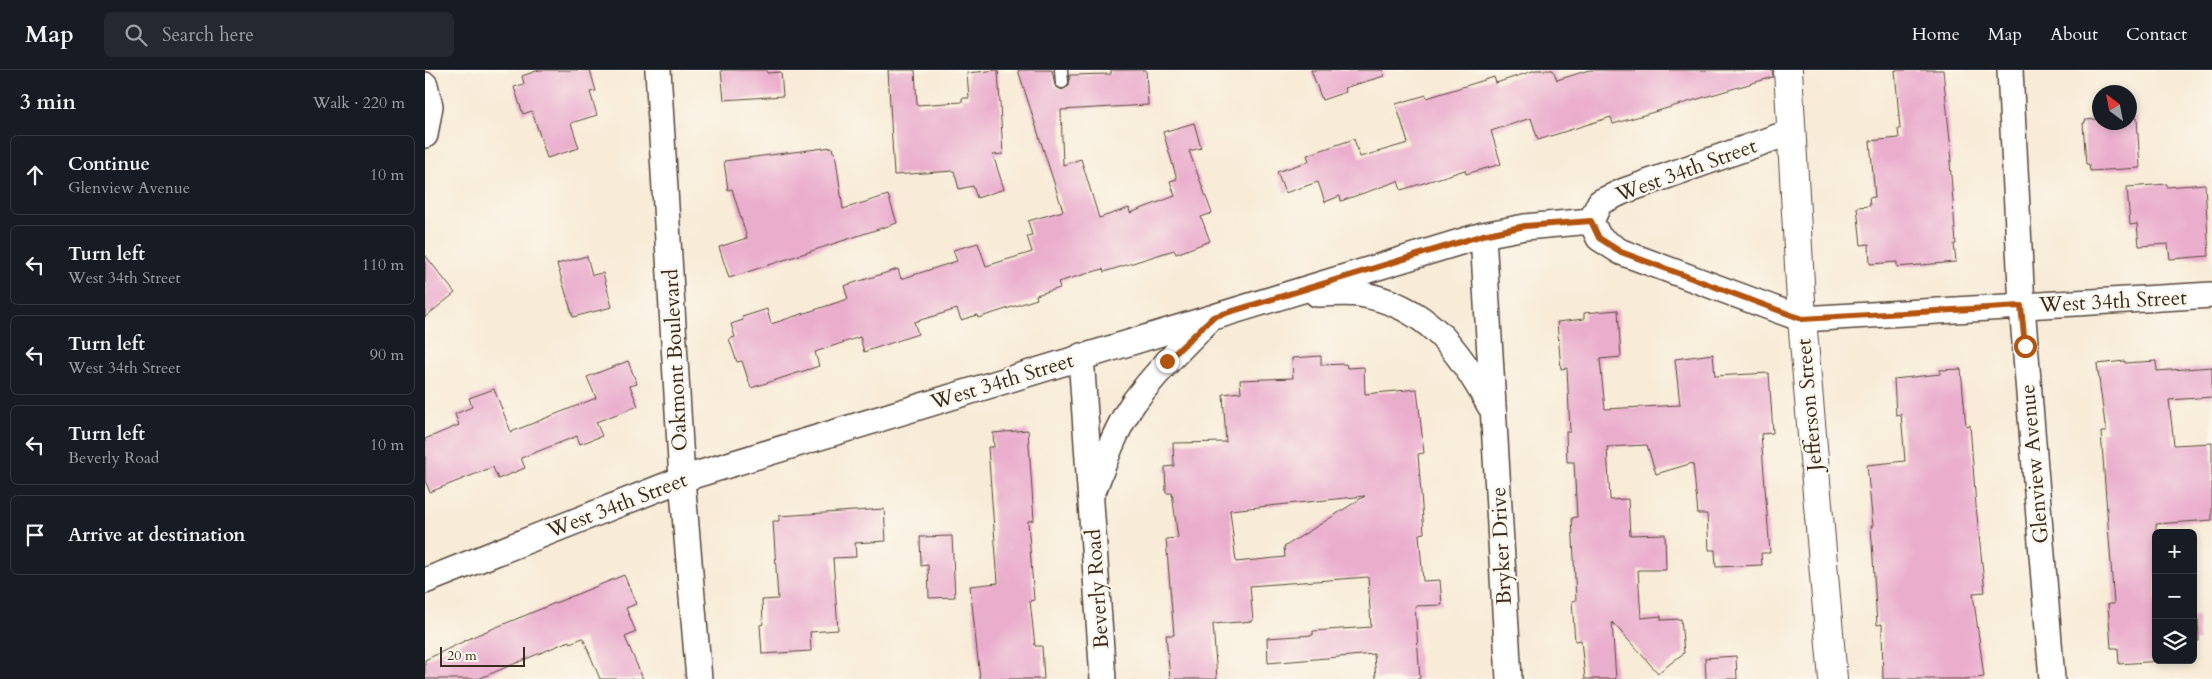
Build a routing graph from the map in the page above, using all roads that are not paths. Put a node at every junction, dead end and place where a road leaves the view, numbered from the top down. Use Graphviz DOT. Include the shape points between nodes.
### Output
graph roads {
  1 [pos="658,70"];
  2 [pos="1788,70"];
  3 [pos="2010,70"];
  4 [pos="425,85"];
  5 [pos="1791,132"];
  6 [pos="425,135"];
  7 [pos="1591,221"];
  8 [pos="1483,235"];
  9 [pos="1287,294"];
  10 [pos="2212,295"];
  11 [pos="2021,306"];
  12 [pos="1213,317"];
  13 [pos="1802,319"];
  14 [pos="1081,356"];
  15 [pos="1493,412"];
  16 [pos="682,479"];
  17 [pos="1091,498"];
  18 [pos="425,580"];
  19 [pos="699,679"];
  20 [pos="1103,679"];
  21 [pos="1509,679"];
  22 [pos="1833,679"];
  23 [pos="2052,679"];
  1 -- 16 [label="street, Oakmont Boulevard"];
  2 -- 5 [label="street, Jefferson Street"];
  3 -- 11 [label="street, Glenview Avenue"];
  4 -- 6 [label="street" via="430,106"];
  5 -- 7 [label="street, West 34th Street" via="1600,202"];
  5 -- 13 [label="street, Jefferson Street"];
  7 -- 8 [label="street, West 34th Street" via="1525,226"];
  7 -- 13 [label="street, West 34th Street" via="1599,238 1621,252"];
  8 -- 9 [label="street, West 34th Street"];
  8 -- 15 [label="street, Bryker Drive"];
  9 -- 12 [label="street, West 34th Street"];
  9 -- 15 [label="street, Bryker Drive" via="1358,293 1399,305 1437,329 1469,370"];
  10 -- 11 [label="street, West 34th Street"];
  11 -- 13 [label="street, West 34th Street"];
  11 -- 23 [label="street, Glenview Avenue"];
  12 -- 14 [label="street, West 34th Street"];
  12 -- 17 [label="street, Beverly Road" via="1167,361 1133,404 1109,449"];
  13 -- 22 [label="street, Jefferson Street"];
  14 -- 16 [label="street, West 34th Street"];
  14 -- 17 [label="street, Beverly Road"];
  15 -- 21 [label="street, Bryker Drive"];
  16 -- 18 [label="street, West 34th Street"];
  16 -- 19 [label="street, Oakmont Boulevard"];
  17 -- 20 [label="street, Beverly Road"];
}
